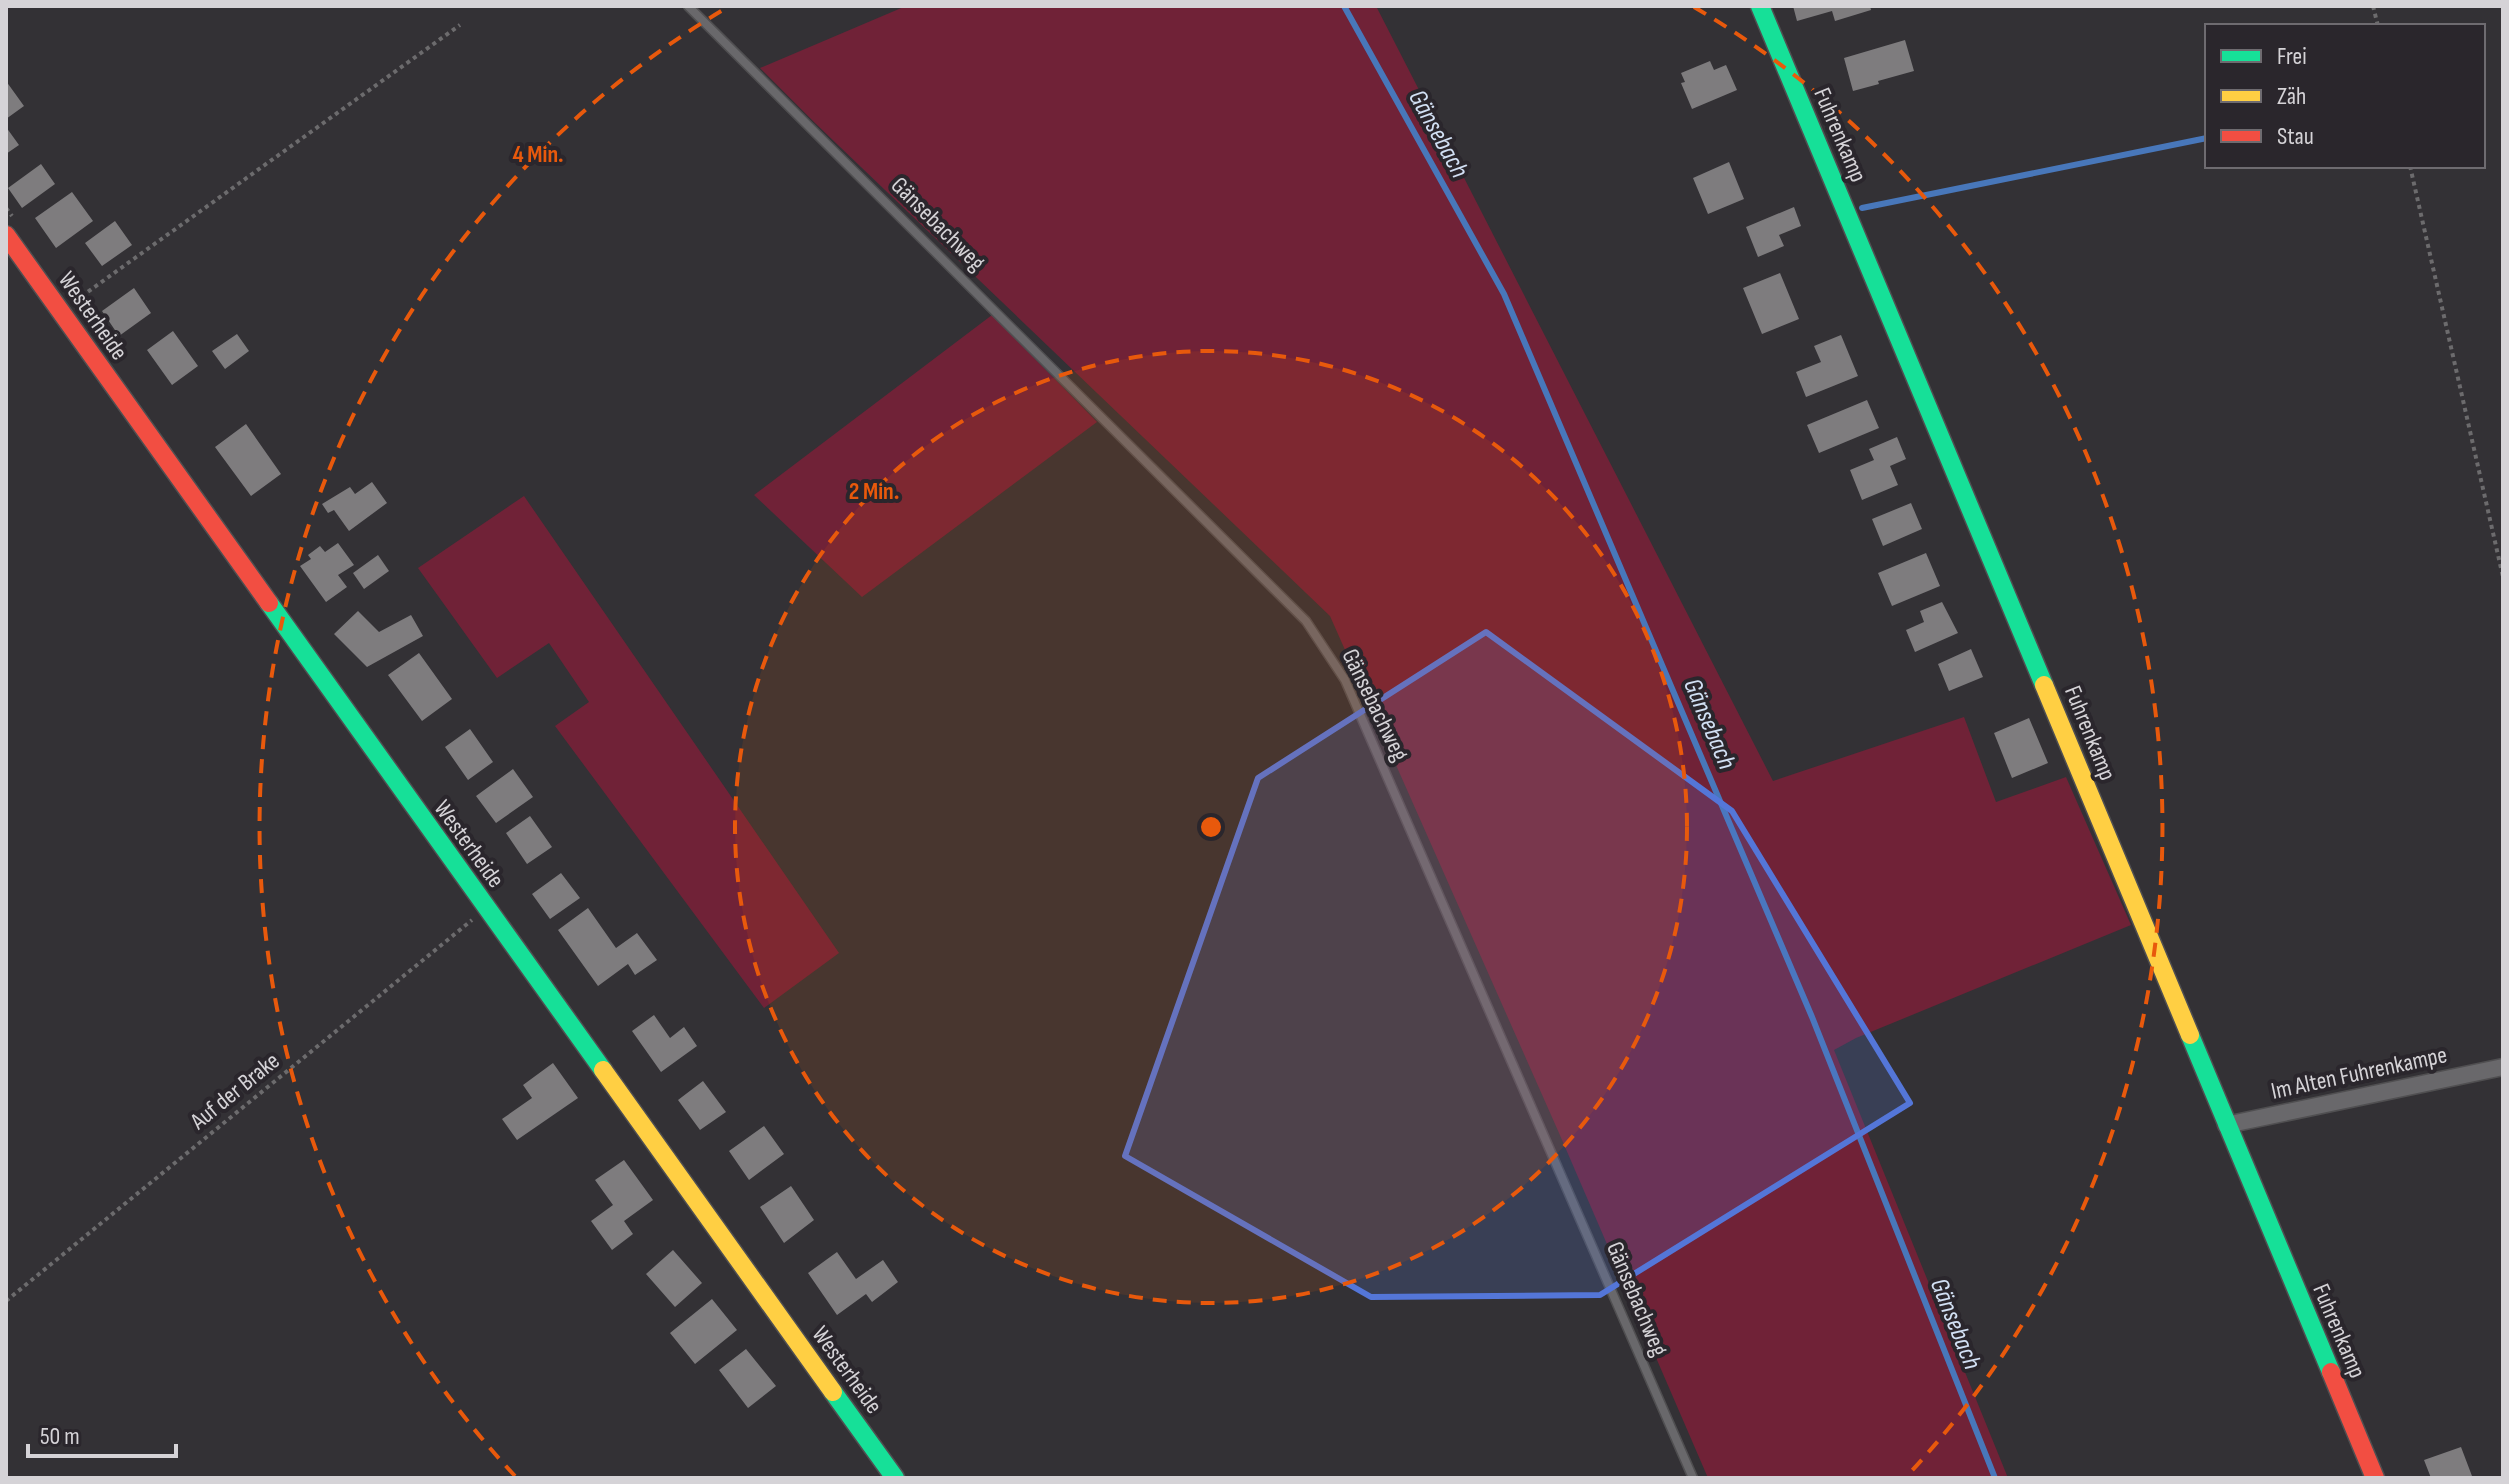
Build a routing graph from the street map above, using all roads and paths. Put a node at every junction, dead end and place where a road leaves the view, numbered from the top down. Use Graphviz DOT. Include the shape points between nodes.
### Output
graph roads {
  1 [pos="688,6"];
  2 [pos="1760,6"];
  3 [pos="460,25"];
  4 [pos="2410,168"];
  5 [pos="6,235"];
  6 [pos="60,312"];
  7 [pos="2503,577"];
  8 [pos="486,909"];
  9 [pos="2503,1067"];
  10 [pos="2226,1125"];
  11 [pos="6,1301"];
  12 [pos="895,1478"];
  13 [pos="1693,1478"];
  14 [pos="2375,1478"];
  1 -- 13 [label="lane, Gänsebachweg" via="1306,621 1352,694"];
  2 -- 10 [label="street, Fuhrenkamp"];
  3 -- 6 [label="path"];
  4 -- 7 [label="path"];
  5 -- 6 [label="street, Westerheide"];
  6 -- 8 [label="street, Westerheide"];
  8 -- 11 [label="path, Auf der Brake"];
  8 -- 12 [label="street, Westerheide"];
  9 -- 10 [label="street, Im Alten Fuhrenkampe"];
  10 -- 14 [label="street, Fuhrenkamp"];
}
